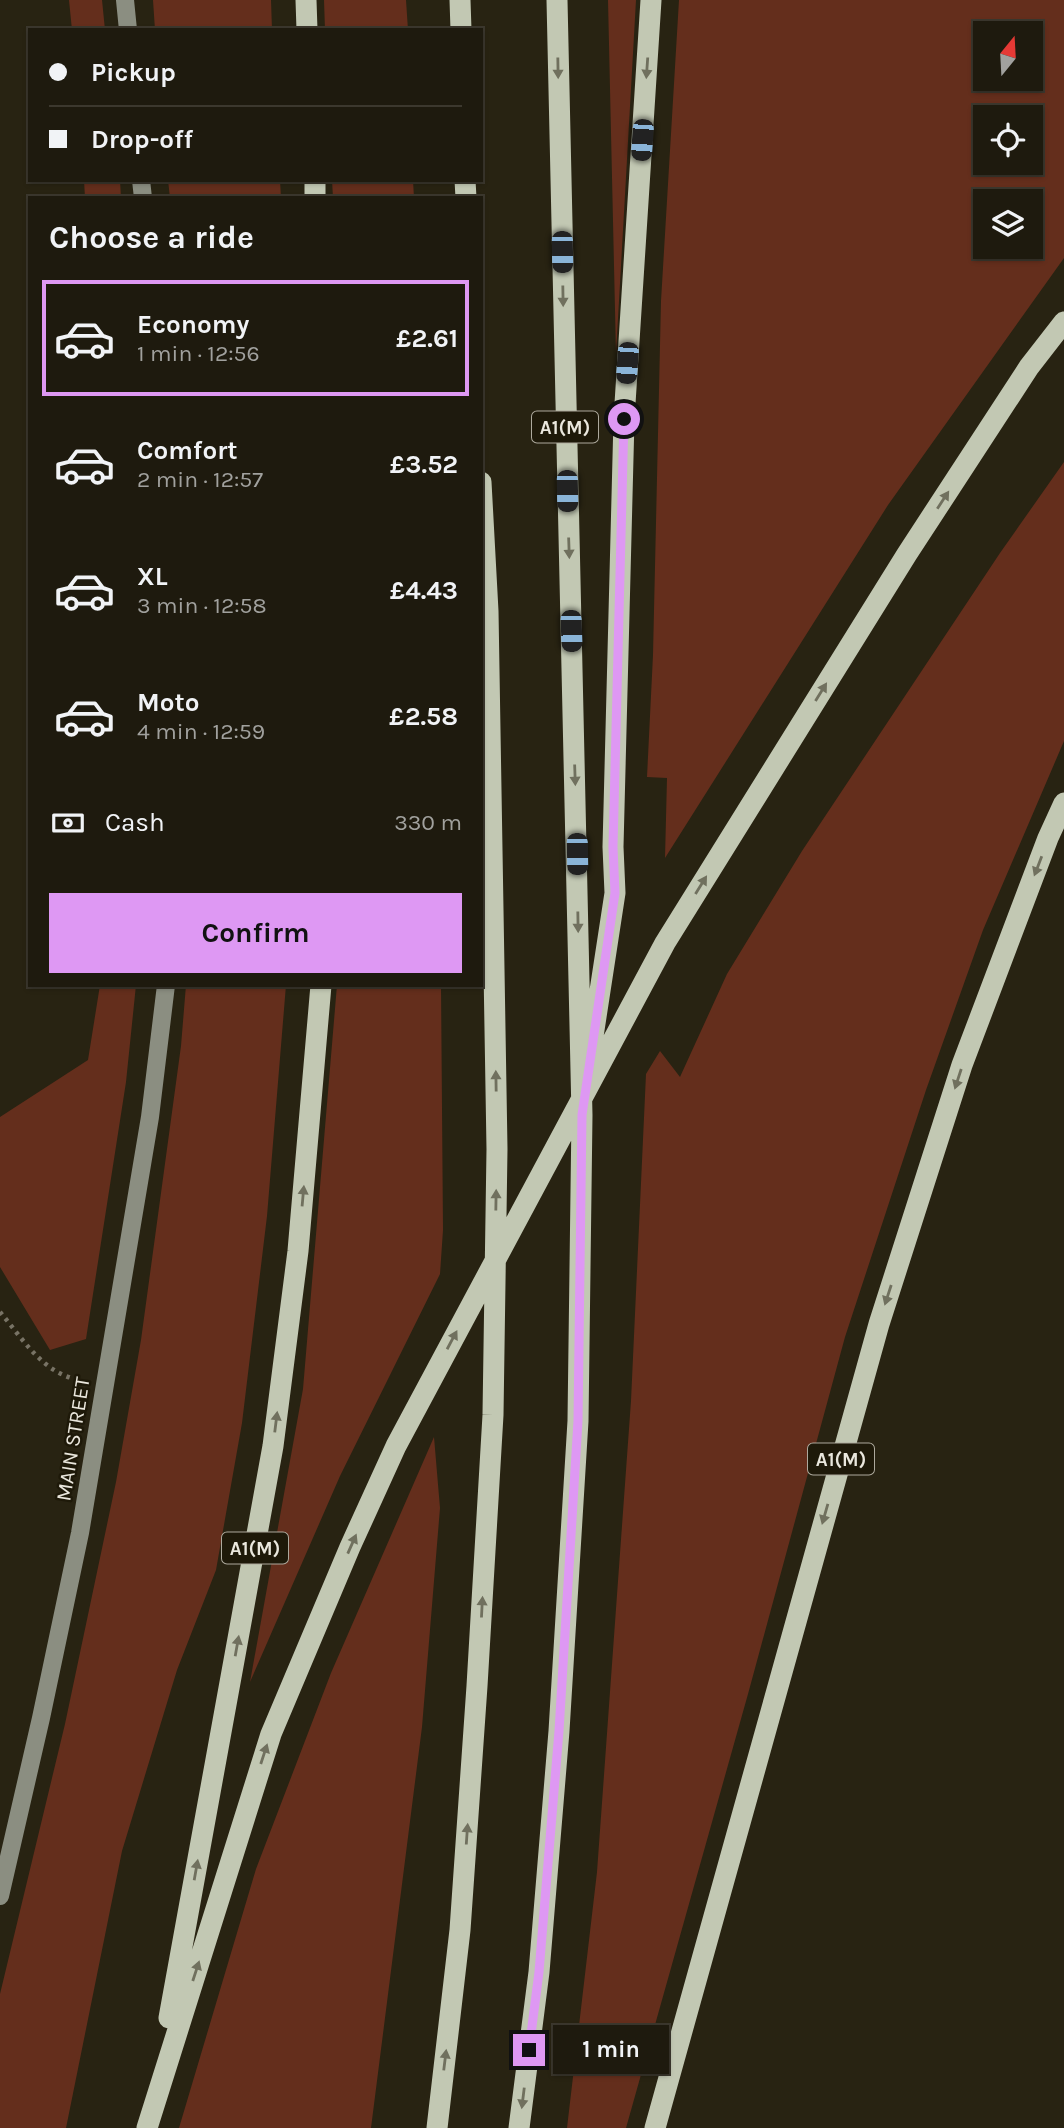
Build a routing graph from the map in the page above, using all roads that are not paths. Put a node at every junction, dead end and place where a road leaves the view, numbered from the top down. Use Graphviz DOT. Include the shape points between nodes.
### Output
graph roads {
  1 [pos="125,0"];
  2 [pos="306,0"];
  3 [pos="460,0"];
  4 [pos="557,0"];
  5 [pos="652,0"];
  6 [pos="128,28"];
  7 [pos="307,28"];
  8 [pos="461,28"];
  9 [pos="1064,321"];
  10 [pos="483,519"];
  11 [pos="1064,803"];
  12 [pos="166,987"];
  13 [pos="321,987"];
  14 [pos="582,1115"];
  15 [pos="0,1896"];
  16 [pos="153,2106"];
  17 [pos="147,2128"];
  18 [pos="437,2128"];
  19 [pos="519,2128"];
  20 [pos="655,2128"];
  1 -- 6 [label="street"];
  2 -- 7 [label="highway"];
  3 -- 8 [label="highway"];
  4 -- 14 [label="highway, A1(M), one-way"];
  5 -- 14 [label="highway, A1(M), one-way" via="624,419 615,893"];
  16 -- 9 [label="highway, A1(M), one-way" via="271,1734 396,1446 665,943 907,554"];
  18 -- 10 [label="highway, one-way" via="461,1917 493,1415 497,1149"];
  11 -- 20 [label="highway, A1(M), one-way" via="962,1065 879,1324"];
  12 -- 15 [label="street, MAIN STREET" via="150,1117 80,1533"];
  16 -- 13 [label="highway, A1(M), one-way" via="273,1446 298,1251"];
  14 -- 19 [label="highway, A1(M), one-way" via="578,1421 559,1731 539,1972"];
  16 -- 17 [label="highway, A1(M)"];
}
